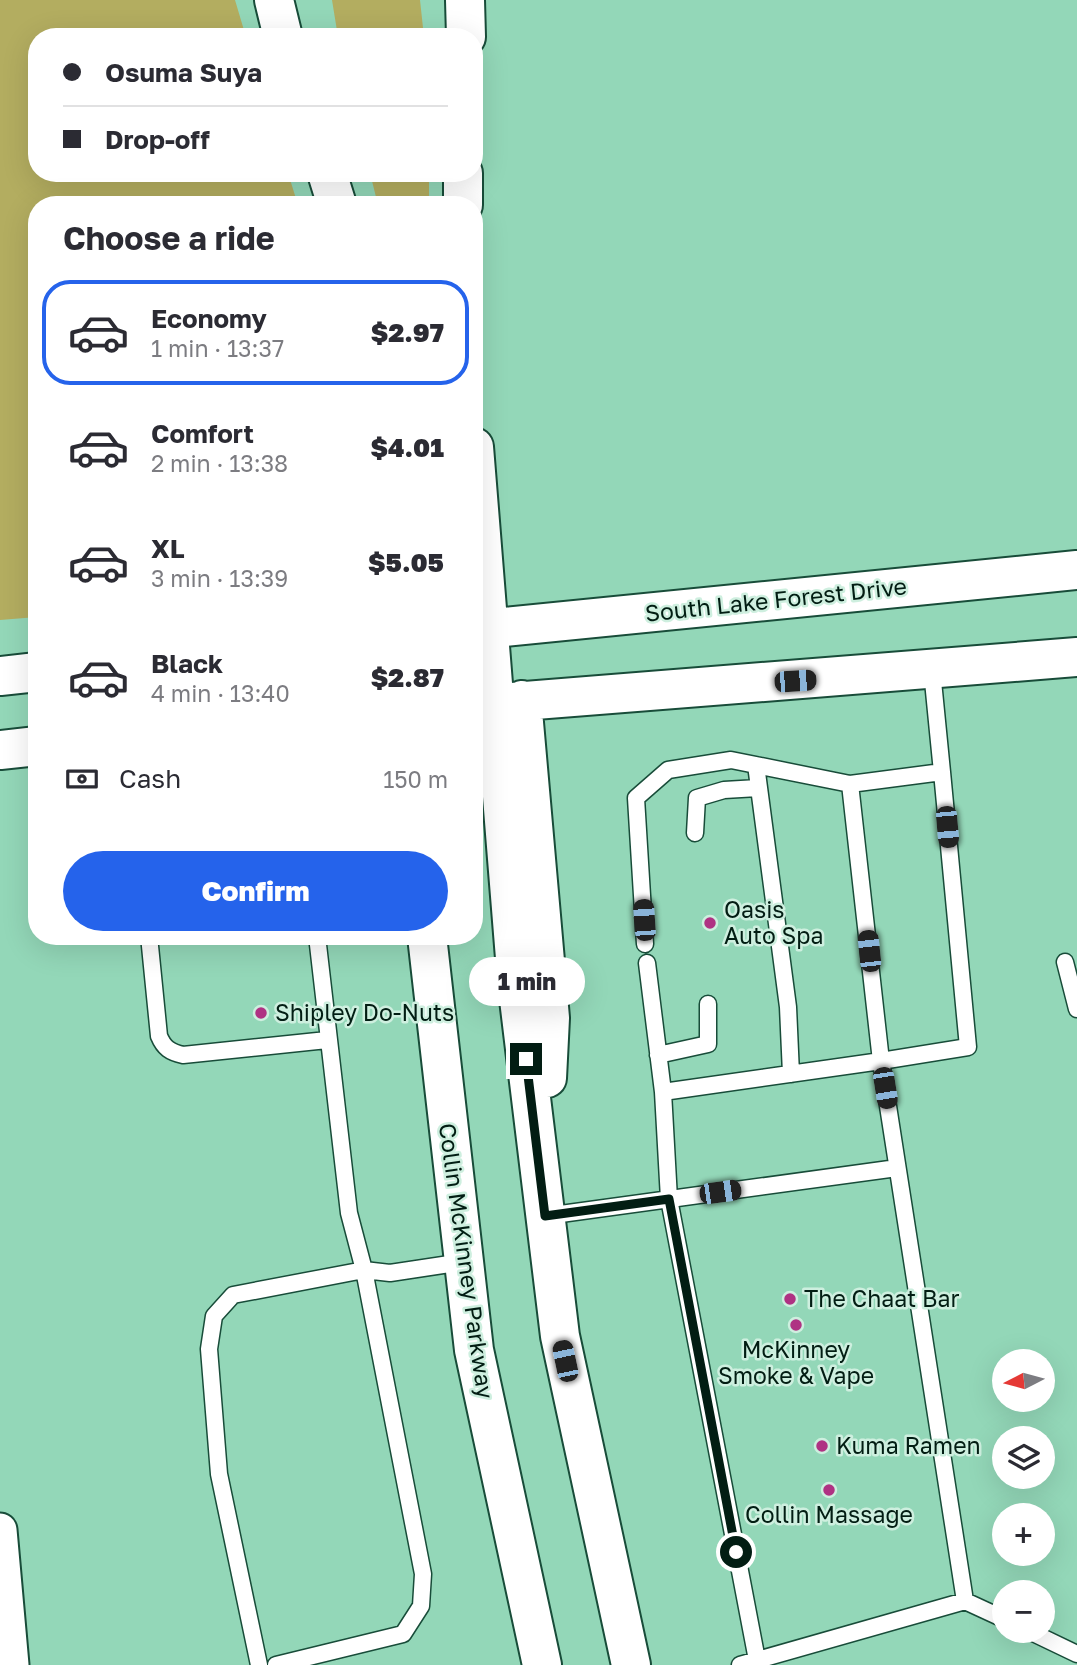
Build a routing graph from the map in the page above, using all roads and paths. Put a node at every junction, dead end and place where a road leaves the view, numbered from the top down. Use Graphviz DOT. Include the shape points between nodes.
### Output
graph roads {
  1 [pos="274,0"];
  2 [pos="465,0"];
  3 [pos="281,28"];
  4 [pos="466,28"];
  5 [pos="1077,570"];
  6 [pos="483,630"];
  7 [pos="483,635"];
  8 [pos="1077,657"];
  9 [pos="932,671"];
  10 [pos="28,673"];
  11 [pos="0,676"];
  12 [pos="497,703"];
  13 [pos="28,747"];
  14 [pos="0,750"];
  15 [pos="756,765"];
  16 [pos="942,772"];
  17 [pos="850,784"];
  18 [pos="758,788"];
  19 [pos="695,833"];
  20 [pos="645,944"];
  21 [pos="150,945"];
  22 [pos="318,945"];
  23 [pos="428,945"];
  24 [pos="1065,962"];
  25 [pos="647,963"];
  26 [pos="708,1004"];
  27 [pos="1077,1009"];
  28 [pos="327,1040"];
  29 [pos="658,1055"];
  30 [pos="881,1061"];
  31 [pos="791,1074"];
  32 [pos="663,1092"];
  33 [pos="897,1168"];
  34 [pos="669,1199"];
  35 [pos="543,1201"];
  36 [pos="463,1262"];
  37 [pos="365,1270"];
  38 [pos="0,1530"];
  39 [pos="965,1601"];
  40 [pos="992,1613"];
  41 [pos="1054,1643"];
  42 [pos="1077,1654"];
  43 [pos="7,1655"];
  44 [pos="757,1660"];
  45 [pos="260,1665"];
  46 [pos="276,1665"];
  47 [pos="542,1665"];
  48 [pos="631,1665"];
  49 [pos="740,1665"];
  1 -- 3 [label="street"];
  2 -- 4 [label="street"];
  5 -- 6 [label="street, South Lake Forest Drive"];
  7 -- 12 [label="street"];
  8 -- 9 [label="street"];
  9 -- 12 [label="street"];
  9 -- 16 [label="lane"];
  10 -- 11 [label="street"];
  12 -- 35 [label="street" via="517,983"];
  13 -- 14 [label="street"];
  15 -- 17 [label="lane"];
  15 -- 18 [label="lane"];
  15 -- 20 [label="lane" via="731,760 668,770 636,798"];
  16 -- 17 [label="lane"];
  16 -- 30 [label="lane" via="968,1047"];
  17 -- 30 [label="lane"];
  18 -- 19 [label="lane" via="724,790 697,798"];
  18 -- 31 [label="lane" via="788,1007"];
  21 -- 28 [label="lane" via="159,1036 172,1053"];
  22 -- 28 [label="lane"];
  23 -- 36 [label="street, Collin McKinney Parkway"];
  24 -- 27 [label="lane"];
  25 -- 29 [label="lane"];
  26 -- 29 [label="lane" via="708,1044"];
  28 -- 37 [label="lane" via="349,1213"];
  29 -- 32 [label="lane"];
  30 -- 31 [label="lane"];
  30 -- 33 [label="lane"];
  31 -- 32 [label="lane"];
  32 -- 34 [label="lane"];
  33 -- 34 [label="lane"];
  33 -- 39 [label="lane"];
  34 -- 35 [label="lane"];
  34 -- 44 [label="lane"];
  35 -- 48 [label="street" via="560,1336"];
  36 -- 37 [label="lane" via="390,1273"];
  36 -- 47 [label="street, Collin McKinney Parkway" via="474,1350"];
  37 -- 45 [label="lane" via="233,1295 214,1316 209,1349 219,1474"];
  37 -- 46 [label="lane" via="422,1574 421,1606 403,1634"];
  38 -- 43 [label="street"];
  39 -- 40 [label="lane"];
  39 -- 44 [label="lane"];
  41 -- 42 [label="lane"];
  44 -- 49 [label="lane"];
}
